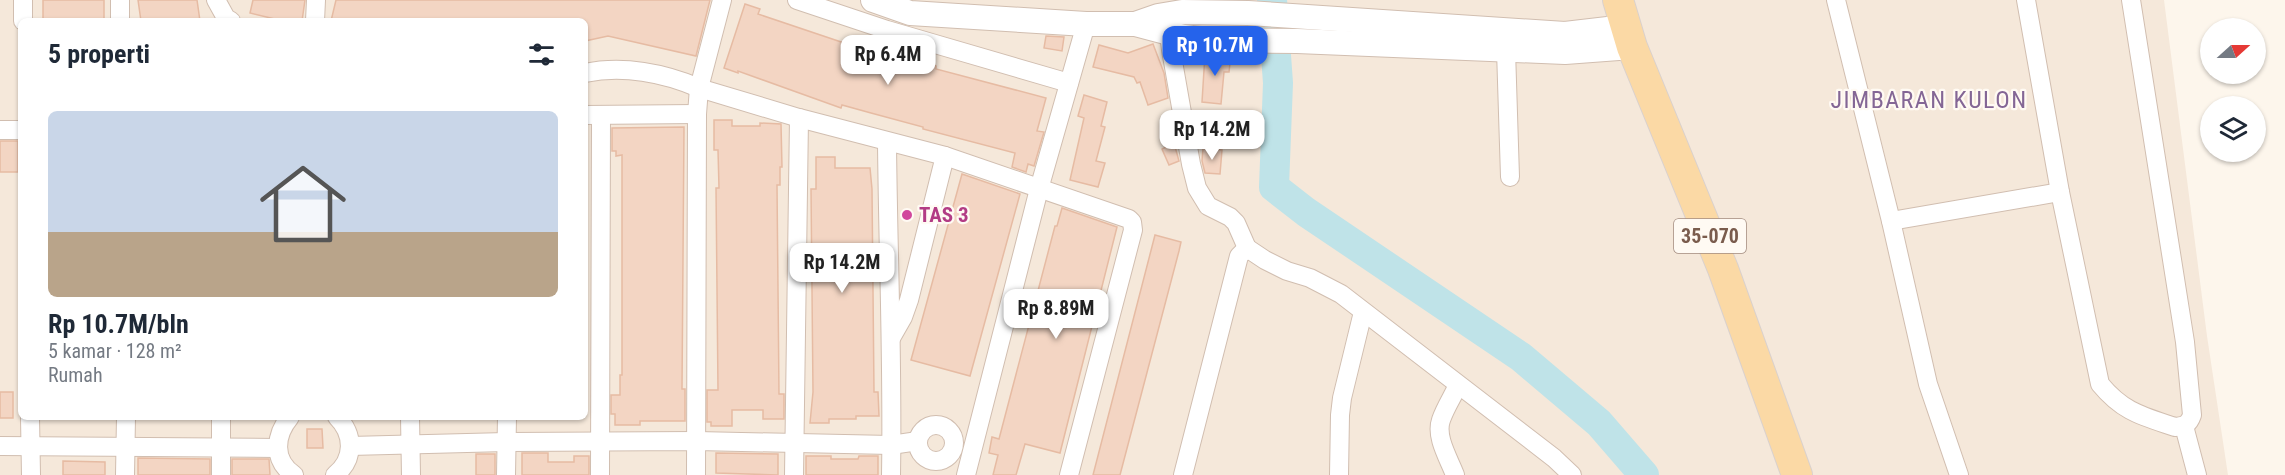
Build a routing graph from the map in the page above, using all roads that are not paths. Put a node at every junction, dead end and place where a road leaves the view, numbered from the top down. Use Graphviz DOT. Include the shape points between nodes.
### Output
graph roads {
  1 [pos="23,0"];
  2 [pos="120,0"];
  3 [pos="216,0"];
  4 [pos="316,0"];
  5 [pos="722,0"];
  6 [pos="797,0"];
  7 [pos="873,0"];
  8 [pos="1836,0"];
  9 [pos="2026,0"];
  10 [pos="2131,0"];
  11 [pos="912,6"];
  12 [pos="24,18"];
  13 [pos="120,18"];
  14 [pos="226,18"];
  15 [pos="315,18"];
  16 [pos="1171,23"];
  17 [pos="1086,24"];
  18 [pos="1625,25"];
  19 [pos="1297,29"];
  20 [pos="1438,37"];
  21 [pos="1506,50"];
  22 [pos="588,73"];
  23 [pos="1071,78"];
  24 [pos="699,88"];
  25 [pos="697,114"];
  26 [pos="593,115"];
  27 [pos="799,118"];
  28 [pos="0,130"];
  29 [pos="18,130"];
  30 [pos="887,142"];
  31 [pos="945,156"];
  32 [pos="1510,177"];
  33 [pos="1039,189"];
  34 [pos="2060,192"];
  35 [pos="1891,221"];
  36 [pos="1244,240"];
  37 [pos="1363,312"];
  38 [pos="891,338"];
  39 [pos="1458,385"];
  40 [pos="30,420"];
  41 [pos="126,420"];
  42 [pos="221,420"];
  43 [pos="288,420"];
  44 [pos="340,420"];
  45 [pos="410,420"];
  46 [pos="507,420"];
  47 [pos="2184,426"];
  48 [pos="696,441"];
  49 [pos="918,441"];
  50 [pos="507,442"];
  51 [pos="795,442"];
  52 [pos="600,443"];
  53 [pos="411,445"];
  54 [pos="953,445"];
  55 [pos="0,446"];
  56 [pos="351,446"];
  57 [pos="891,446"];
  58 [pos="31,447"];
  59 [pos="126,447"];
  60 [pos="221,447"];
  61 [pos="278,448"];
  62 [pos="973,453"];
  63 [pos="31,475"];
  64 [pos="125,475"];
  65 [pos="221,475"];
  66 [pos="294,475"];
  67 [pos="335,475"];
  68 [pos="411,475"];
  69 [pos="506,475"];
  70 [pos="600,475"];
  71 [pos="696,475"];
  72 [pos="794,475"];
  73 [pos="891,475"];
  74 [pos="966,475"];
  75 [pos="1069,475"];
  76 [pos="1183,475"];
  77 [pos="1339,475"];
  78 [pos="1455,475"];
  79 [pos="1572,475"];
  80 [pos="1797,475"];
  81 [pos="1959,475"];
  82 [pos="2197,475"];
  1 -- 12 [label="street"];
  2 -- 13 [label="street"];
  3 -- 14 [label="street"];
  4 -- 15 [label="street"];
  5 -- 24 [label="street"];
  6 -- 23 [label="street" via="887,30"];
  7 -- 11 [label="street"];
  8 -- 35 [label="street"];
  9 -- 34 [label="street"];
  10 -- 47 [label="street" via="2185,342 2192,415"];
  11 -- 17 [label="street"];
  16 -- 17 [label="street"];
  16 -- 19 [label="street" via="1248,13"];
  16 -- 19 [label="street" via="1209,40 1245,40"];
  16 -- 36 [label="street" via="1197,189 1208,206 1230,217"];
  17 -- 23 [label="street"];
  18 -- 20 [label="street" via="1565,34"];
  18 -- 21 [label="street" via="1565,52"];
  18 -- 80 [label="main road, 35-070" via="1723,269"];
  19 -- 20 [label="street"];
  20 -- 21 [label="street"];
  21 -- 32 [label="street"];
  22 -- 24 [label="street" via="614,69 656,74"];
  23 -- 33 [label="street"];
  24 -- 25 [label="street"];
  24 -- 27 [label="street"];
  25 -- 26 [label="street"];
  25 -- 48 [label="street"];
  26 -- 52 [label="street"];
  27 -- 30 [label="street"];
  27 -- 51 [label="street"];
  28 -- 29 [label="street"];
  30 -- 31 [label="street"];
  30 -- 38 [label="street"];
  31 -- 33 [label="street"];
  31 -- 38 [label="street" via="909,300"];
  33 -- 62 [label="street"];
  33 -- 75 [label="street" via="1126,218 1133,226"];
  34 -- 35 [label="street"];
  34 -- 47 [label="street" via="2100,384 2122,407 2175,427"];
  35 -- 81 [label="street" via="1928,384"];
  36 -- 37 [label="street" via="1287,271 1328,286"];
  36 -- 76 [label="street"];
  37 -- 39 [label="street"];
  37 -- 77 [label="street" via="1341,406"];
  38 -- 57 [label="street"];
  39 -- 78 [label="street" via="1440,421 1440,437"];
  39 -- 79 [label="street"];
  40 -- 58 [label="street"];
  41 -- 59 [label="street"];
  42 -- 60 [label="street"];
  43 -- 61 [label="street" via="279,436"];
  44 -- 56 [label="street"];
  45 -- 53 [label="street"];
  46 -- 50 [label="street"];
  47 -- 82 [label="street"];
  48 -- 51 [label="street"];
  48 -- 52 [label="street"];
  48 -- 71 [label="street"];
  49 -- 54 [label="street" via="922,454 933,460 946,457"];
  49 -- 54 [label="street" via="925,429 938,425 950,432"];
  49 -- 57 [label="street"];
  50 -- 52 [label="street"];
  50 -- 53 [label="street"];
  50 -- 69 [label="street"];
  51 -- 57 [label="street"];
  51 -- 72 [label="street"];
  52 -- 70 [label="street"];
  53 -- 56 [label="street"];
  53 -- 68 [label="street"];
  54 -- 62 [label="street"];
  55 -- 58 [label="street"];
  56 -- 67 [label="street" via="345,464"];
  57 -- 73 [label="street"];
  58 -- 59 [label="street"];
  58 -- 63 [label="street"];
  59 -- 60 [label="street"];
  59 -- 64 [label="street"];
  60 -- 61 [label="street"];
  60 -- 65 [label="street"];
  61 -- 66 [label="street" via="283,465"];
  62 -- 74 [label="street"];
}
